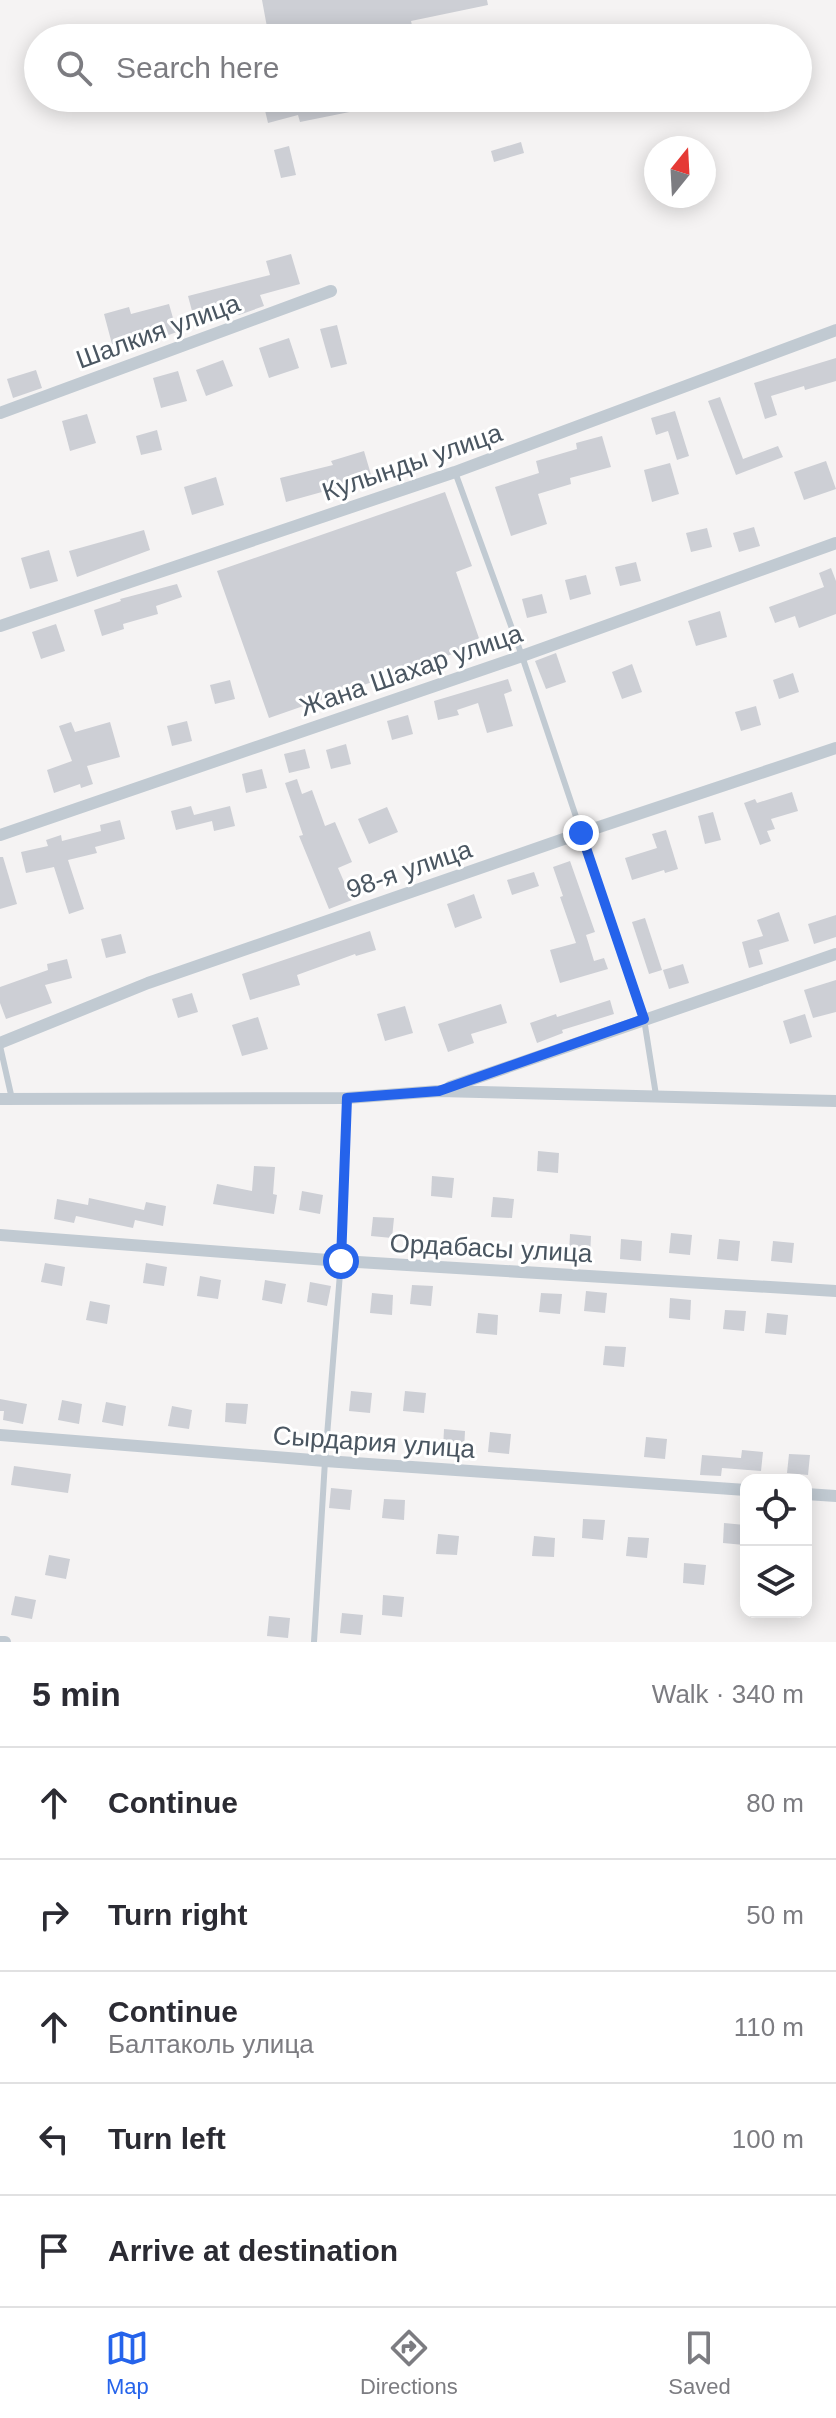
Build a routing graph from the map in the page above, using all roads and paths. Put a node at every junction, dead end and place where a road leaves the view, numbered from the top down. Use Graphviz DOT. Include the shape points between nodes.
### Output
graph roads {
  1 [pos="331,291"];
  2 [pos="836,330"];
  3 [pos="0,413"];
  4 [pos="455,472"];
  5 [pos="836,543"];
  6 [pos="0,626"];
  7 [pos="522,656"];
  8 [pos="836,748"];
  9 [pos="581,833"];
  10 [pos="0,835"];
  11 [pos="836,954"];
  12 [pos="644,1019"];
  13 [pos="0,1044"];
  14 [pos="439,1091"];
  15 [pos="656,1095"];
  16 [pos="347,1098"];
  17 [pos="6,1099"];
  18 [pos="836,1101"];
  19 [pos="0,1235"];
  20 [pos="341,1261"];
  21 [pos="836,1291"];
  22 [pos="0,1435"];
  23 [pos="325,1461"];
  24 [pos="740,1490"];
  25 [pos="812,1494"];
  26 [pos="836,1496"];
  27 [pos="314,1642"];
  1 -- 3 [label="street, Шалкия улица"];
  2 -- 4 [label="street, Кулынды улица"];
  4 -- 6 [label="street, Кулынды улица"];
  4 -- 7 [label="lane"];
  5 -- 7 [label="street, Жана Шахар улица"];
  7 -- 9 [label="lane"];
  7 -- 10 [label="street, Жана Шахар улица"];
  8 -- 9 [label="street, 98-я улица"];
  9 -- 12 [label="lane"];
  9 -- 13 [label="street, 98-я улица" via="148,983"];
  11 -- 12 [label="street"];
  12 -- 14 [label="street"];
  12 -- 15 [label="lane"];
  13 -- 17 [label="lane"];
  14 -- 15 [label="street"];
  14 -- 16 [label="street"];
  15 -- 18 [label="street"];
  16 -- 17 [label="street"];
  16 -- 20 [label="lane"];
  19 -- 20 [label="street, Ордабасы улица"];
  20 -- 21 [label="street, Ордабасы улица"];
  20 -- 23 [label="lane"];
  22 -- 23 [label="street, Сырдария улица"];
  23 -- 24 [label="street, Сырдария улица"];
  23 -- 27 [label="lane"];
  25 -- 26 [label="street"];
}
